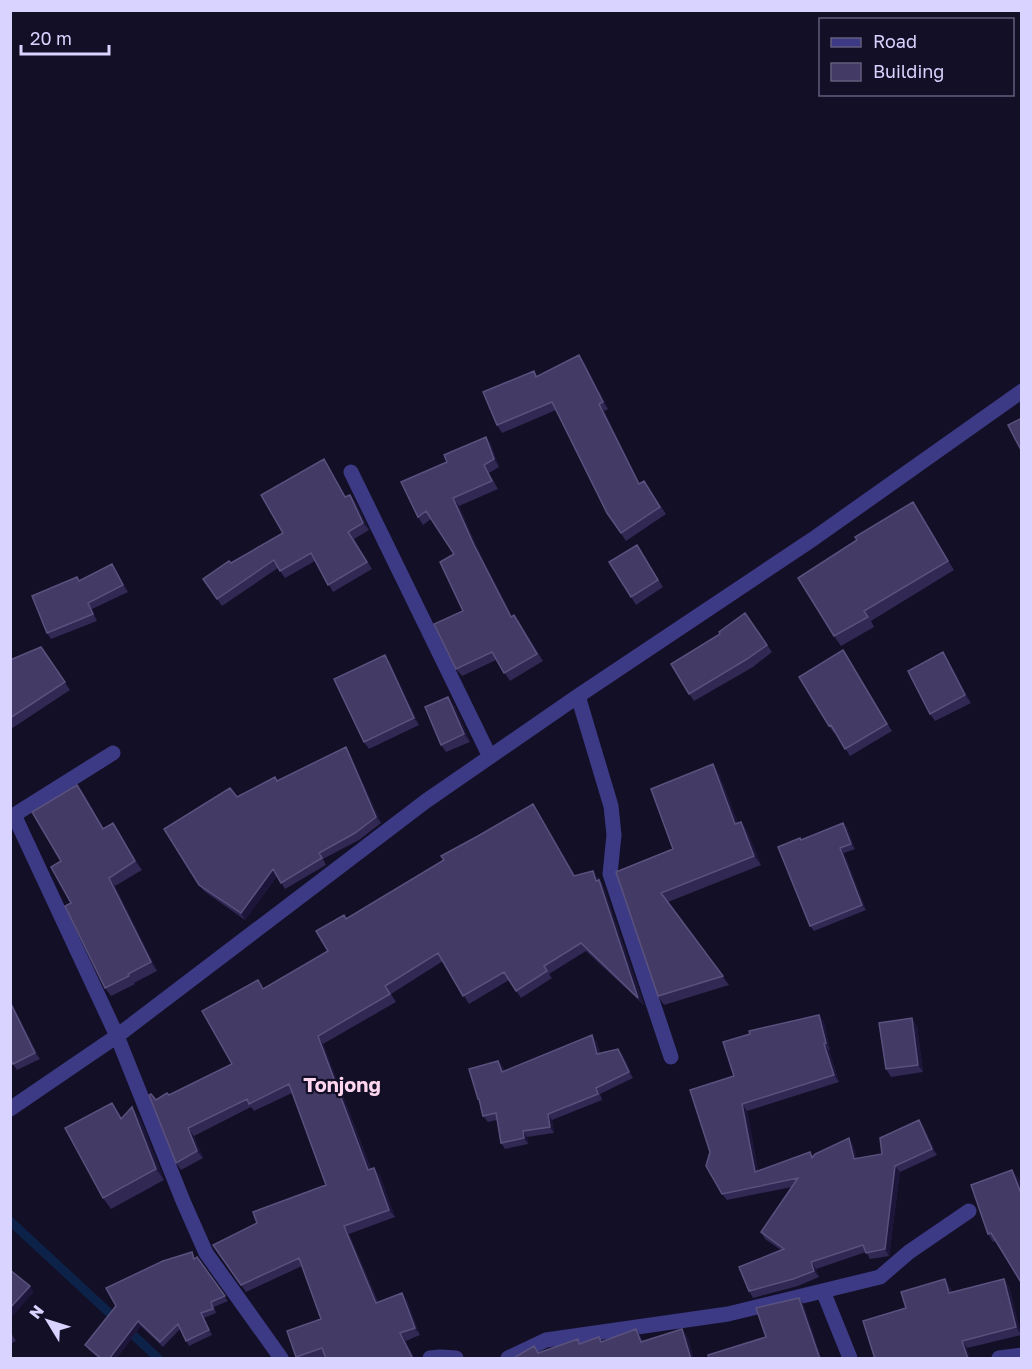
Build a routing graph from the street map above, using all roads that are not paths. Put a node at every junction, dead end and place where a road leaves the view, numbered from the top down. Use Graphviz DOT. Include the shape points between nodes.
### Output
graph roads {
  1 [pos="1022,391"];
  2 [pos="351,472"];
  3 [pos="578,696"];
  4 [pos="113,753"];
  5 [pos="490,757"];
  6 [pos="12,811"];
  7 [pos="117,1036"];
  8 [pos="671,1057"];
  9 [pos="10,1109"];
  10 [pos="969,1211"];
  11 [pos="823,1291"];
  12 [pos="1022,1355"];
  13 [pos="281,1359"];
  14 [pos="430,1359"];
  15 [pos="456,1359"];
  16 [pos="508,1359"];
  17 [pos="850,1359"];
  18 [pos="999,1359"];
  1 -- 3 [label="street" via="813,539"];
  2 -- 5 [label="street"];
  3 -- 5 [label="street"];
  3 -- 8 [label="street" via="611,806 614,835 610,874"];
  4 -- 6 [label="street"];
  5 -- 7 [label="street"];
  6 -- 7 [label="street"];
  7 -- 9 [label="street"];
  7 -- 13 [label="street" via="206,1253"];
  10 -- 11 [label="street" via="880,1277"];
  11 -- 16 [label="street" via="728,1314 546,1340"];
  11 -- 17 [label="street"];
  12 -- 18 [label="street"];
  14 -- 15 [label="street"];
}
